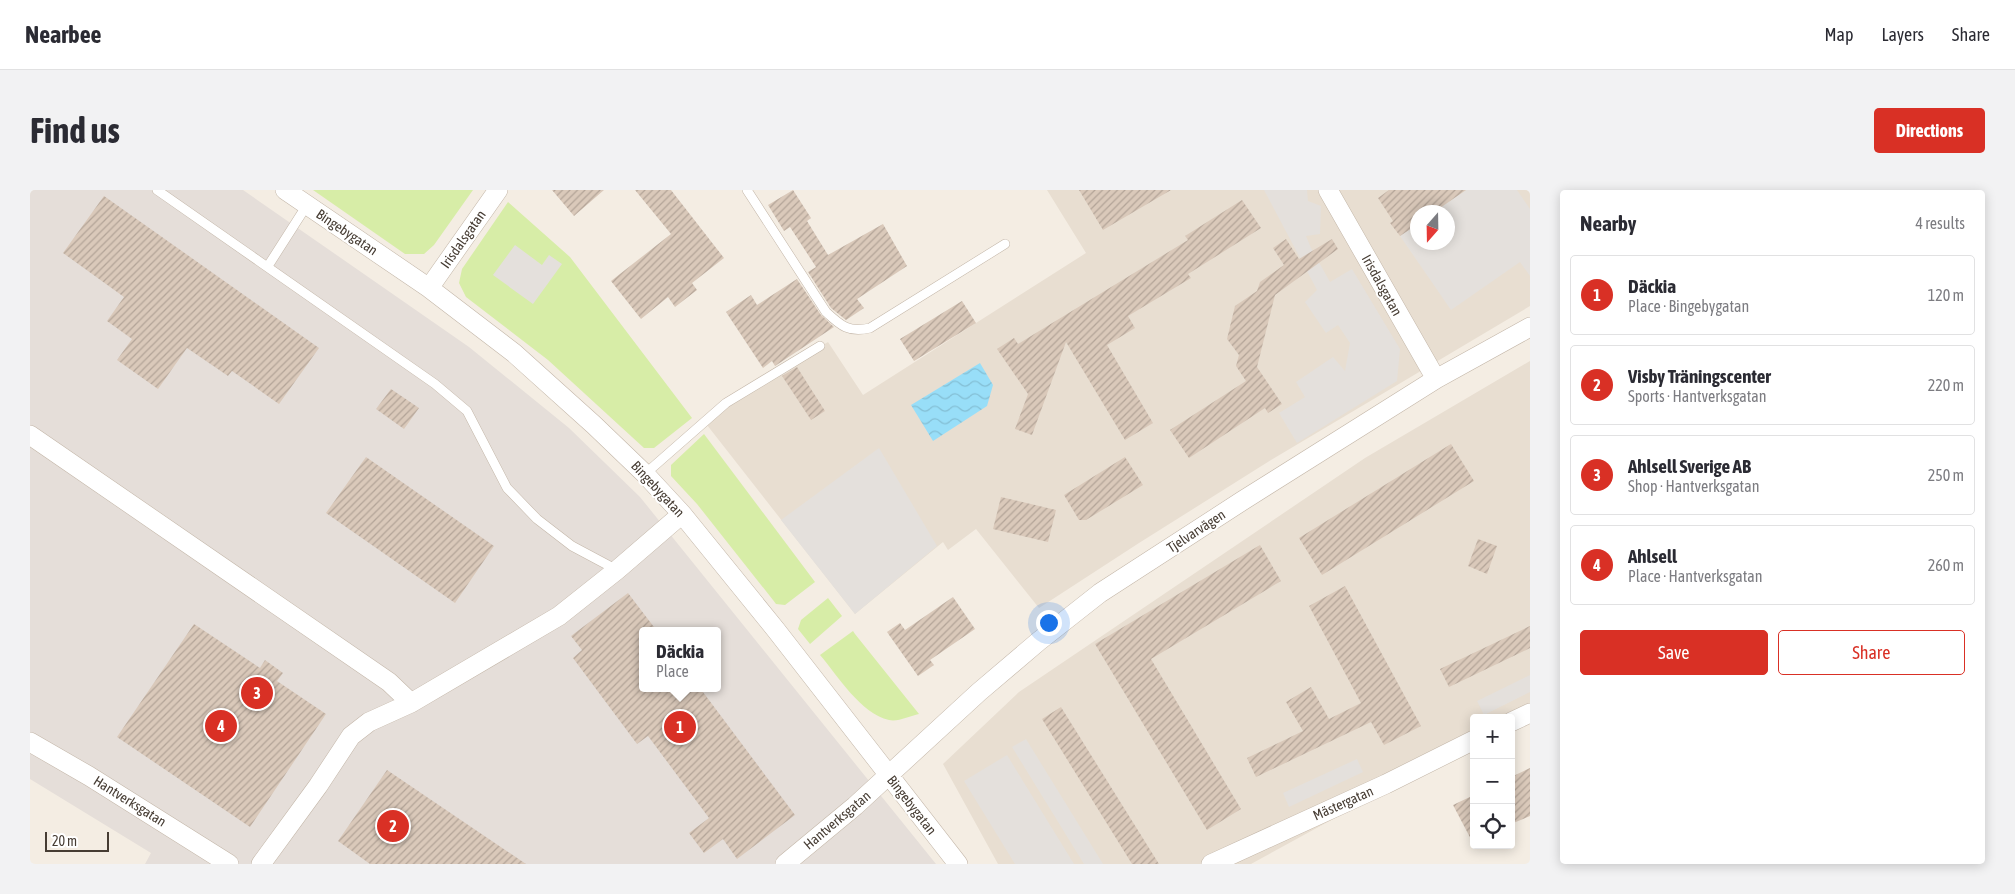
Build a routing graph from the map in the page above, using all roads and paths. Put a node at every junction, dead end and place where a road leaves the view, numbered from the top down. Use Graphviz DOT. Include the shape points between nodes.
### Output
graph roads {
  1 [pos="157,190"];
  2 [pos="285,190"];
  3 [pos="498,190"];
  4 [pos="747,190"];
  5 [pos="1328,190"];
  6 [pos="307,205"];
  7 [pos="1005,244"];
  8 [pos="268,266"];
  9 [pos="429,288"];
  10 [pos="1530,327"];
  11 [pos="820,346"];
  12 [pos="1436,379"];
  13 [pos="30,435"];
  14 [pos="646,474"];
  15 [pos="682,514"];
  16 [pos="618,570"];
  17 [pos="411,704"];
  18 [pos="1530,713"];
  19 [pos="1515,720"];
  20 [pos="30,742"];
  21 [pos="1470,742"];
  22 [pos="889,775"];
  23 [pos="229,864"];
  24 [pos="261,864"];
  25 [pos="785,864"];
  26 [pos="958,864"];
  27 [pos="1211,864"];
  1 -- 8 [label="lane"];
  2 -- 6 [label="street, Bingebygatan"];
  3 -- 9 [label="street, Irisdalsgatan"];
  4 -- 7 [label="lane" via="826,312 840,326 858,331 870,328"];
  5 -- 12 [label="street, Irisdalsgatan"];
  6 -- 8 [label="lane"];
  6 -- 9 [label="street, Bingebygatan"];
  8 -- 16 [label="lane" via="435,384 467,411 507,488 531,513 572,546"];
  9 -- 14 [label="street, Bingebygatan" via="514,353"];
  10 -- 12 [label="street, Tjelvarvägen"];
  11 -- 14 [label="lane" via="726,403"];
  12 -- 22 [label="street, Tjelvarvägen" via="1100,593 979,692"];
  13 -- 17 [label="street" via="389,682"];
  14 -- 15 [label="street, Bingebygatan"];
  15 -- 16 [label="street"];
  15 -- 22 [label="street, Bingebygatan"];
  16 -- 17 [label="street" via="558,616"];
  17 -- 24 [label="street" via="369,722 351,736"];
  18 -- 19 [label="street"];
  20 -- 23 [label="street, Hantverksgatan"];
  21 -- 27 [label="street, Mästergatan"];
  22 -- 25 [label="street, Hantverksgatan"];
  22 -- 26 [label="street, Bingebygatan"];
}
